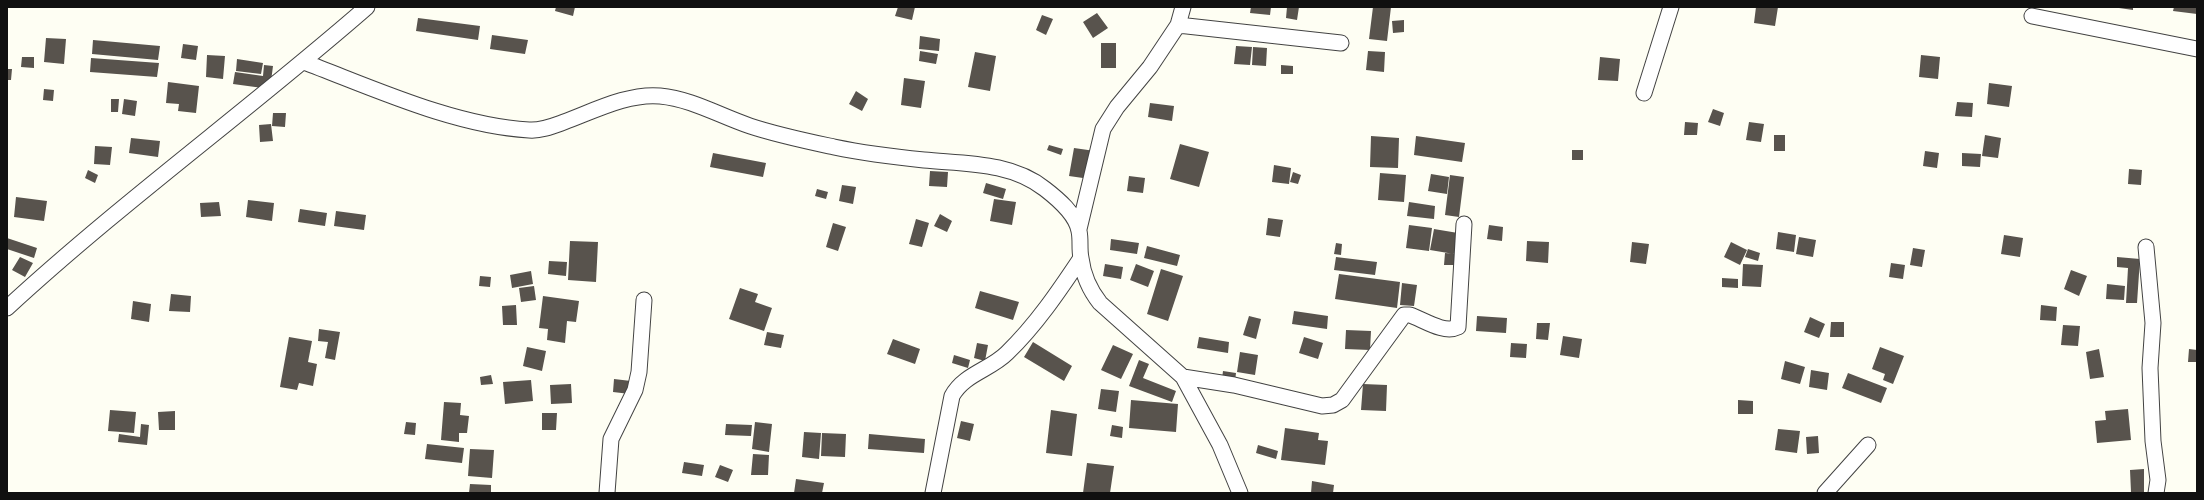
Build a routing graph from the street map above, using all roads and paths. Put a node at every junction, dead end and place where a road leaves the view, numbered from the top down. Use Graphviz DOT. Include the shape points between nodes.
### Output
graph roads {
  1 [pos="367,7"];
  2 [pos="1183,7"];
  3 [pos="1671,7"];
  4 [pos="2032,16"];
  5 [pos="1178,25"];
  6 [pos="1340,43"];
  7 [pos="2197,49"];
  8 [pos="304,62"];
  9 [pos="1644,93"];
  10 [pos="1464,224"];
  11 [pos="1079,229"];
  12 [pos="2146,247"];
  13 [pos="1081,258"];
  14 [pos="644,300"];
  15 [pos="7,308"];
  16 [pos="1183,377"];
  17 [pos="1868,445"];
  18 [pos="607,493"];
  19 [pos="933,493"];
  20 [pos="1240,493"];
  21 [pos="1825,493"];
  22 [pos="2156,493"];
  1 -- 8 [label="street"];
  2 -- 5 [label="street"];
  3 -- 9 [label="street"];
  4 -- 7 [label="street"];
  5 -- 6 [label="street"];
  5 -- 11 [label="street" via="1103,129"];
  8 -- 11 [label="street" via="447,115 501,126 531,130 550,127 614,104 640,97 660,96 689,102 751,126 836,148 995,166 1028,178 1044,188 1062,204"];
  8 -- 15 [label="street" via="64,255"];
  10 -- 16 [label="street" via="1458,327 1452,330 1444,329 1410,315 1404,316 1342,400 1333,405 1322,406 1234,385"];
  11 -- 13 [label="street"];
  12 -- 22 [label="street" via="2153,323 2150,368 2153,441 2158,480"];
  13 -- 16 [label="street" via="1091,292 1100,303"];
  13 -- 19 [label="street" via="1025,335 1006,354 964,380 957,388 952,396"];
  14 -- 18 [label="street" via="639,372 635,390 611,439"];
  16 -- 20 [label="street" via="1220,445"];
  17 -- 21 [label="street"];
}
